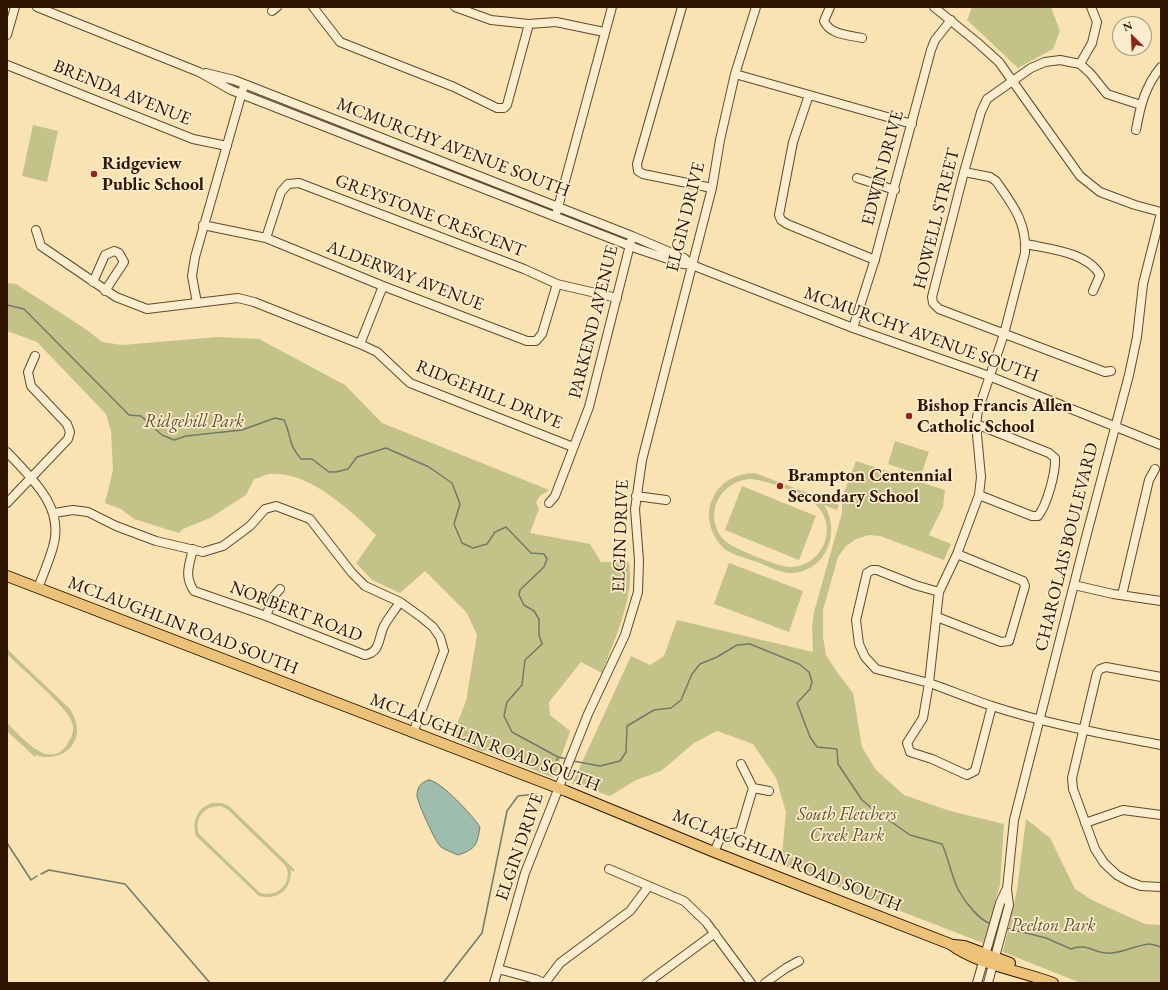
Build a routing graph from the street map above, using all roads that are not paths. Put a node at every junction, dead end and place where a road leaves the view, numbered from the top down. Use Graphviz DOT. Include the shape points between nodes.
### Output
graph roads {
  1 [pos="15,7"];
  2 [pos="37,7"];
  3 [pos="313,7"];
  4 [pos="455,7"];
  5 [pos="612,7"];
  6 [pos="682,7"];
  7 [pos="756,7"];
  8 [pos="830,7"];
  9 [pos="934,7"];
  10 [pos="1091,7"];
  11 [pos="950,20"];
  12 [pos="529,24"];
  13 [pos="604,32"];
  14 [pos="7,35"];
  15 [pos="862,38"];
  16 [pos="1080,64"];
  17 [pos="7,65"];
  18 [pos="1161,67"];
  19 [pos="199,72"];
  20 [pos="736,74"];
  21 [pos="1013,81"];
  22 [pos="245,84"];
  23 [pos="241,94"];
  24 [pos="809,95"];
  25 [pos="1141,105"];
  26 [pos="912,124"];
  27 [pos="1136,130"];
  28 [pos="227,146"];
  29 [pos="964,172"];
  30 [pos="857,178"];
  31 [pos="712,188"];
  32 [pos="895,190"];
  33 [pos="558,207"];
  34 [pos="1161,212"];
  35 [pos="555,216"];
  36 [pos="203,225"];
  37 [pos="36,230"];
  38 [pos="632,236"];
  39 [pos="266,238"];
  40 [pos="1026,244"];
  41 [pos="630,246"];
  42 [pos="875,260"];
  43 [pos="692,265"];
  44 [pos="93,282"];
  45 [pos="557,284"];
  46 [pos="383,286"];
  47 [pos="105,291"];
  48 [pos="1093,291"];
  49 [pos="617,298"];
  50 [pos="197,303"];
  51 [pos="853,328"];
  52 [pos="1004,334"];
  53 [pos="360,344"];
  54 [pos="35,356"];
  55 [pos="1111,371"];
  56 [pos="989,376"];
  57 [pos="976,424"];
  58 [pos="1115,426"];
  59 [pos="1161,445"];
  60 [pos="573,447"];
  61 [pos="7,452"];
  62 [pos="1155,469"];
  63 [pos="31,478"];
  64 [pos="979,495"];
  65 [pos="636,496"];
  66 [pos="666,500"];
  67 [pos="7,503"];
  68 [pos="549,503"];
  69 [pos="54,513"];
  70 [pos="193,549"];
  71 [pos="957,554"];
  72 [pos="7,576"];
  73 [pos="1074,585"];
  74 [pos="38,588"];
  75 [pos="280,589"];
  76 [pos="939,592"];
  77 [pos="1122,595"];
  78 [pos="1161,601"];
  79 [pos="400,602"];
  80 [pos="266,616"];
  81 [pos="937,617"];
  82 [pos="1161,677"];
  83 [pos="929,683"];
  84 [pos="992,706"];
  85 [pos="1040,720"];
  86 [pos="1084,731"];
  87 [pos="413,733"];
  88 [pos="1161,745"];
  89 [pos="741,764"];
  90 [pos="558,788"];
  91 [pos="753,788"];
  92 [pos="769,791"];
  93 [pos="1161,815"];
  94 [pos="1085,823"];
  95 [pos="714,852"];
  96 [pos="609,869"];
  97 [pos="648,887"];
  98 [pos="1161,887"];
  99 [pos="1007,889"];
  100 [pos="715,933"];
  101 [pos="989,959"];
  102 [pos="799,961"];
  103 [pos="498,969"];
  104 [pos="494,983"];
  105 [pos="544,983"];
  106 [pos="647,983"];
  107 [pos="751,983"];
  108 [pos="765,983"];
  109 [pos="977,983"];
  110 [pos="988,983"];
  111 [pos="1052,983"];
  1 -- 14 [label="street"];
  2 -- 19 [label="street, MCMURCHY AVENUE SOUTH"];
  3 -- 12 [label="street" via="340,42 454,87 497,108 504,108 507,105"];
  4 -- 12 [label="street" via="491,20"];
  5 -- 13 [label="street"];
  6 -- 31 [label="street" via="636,164 643,174"];
  7 -- 20 [label="street, ELGIN DRIVE"];
  8 -- 15 [label="street" via="824,21 826,27 832,31"];
  9 -- 11 [label="street"];
  10 -- 16 [label="street" via="1097,22 1092,43"];
  11 -- 21 [label="street" via="999,62"];
  11 -- 26 [label="street, EDWIN DRIVE" via="931,50"];
  12 -- 13 [label="street" via="556,22"];
  13 -- 33 [label="street"];
  16 -- 21 [label="street, HOWELL STREET" via="1060,60 1045,62"];
  16 -- 25 [label="street" via="1107,94"];
  17 -- 28 [label="street, BRENDA AVENUE" via="193,139"];
  18 -- 25 [label="street" via="1147,88"];
  19 -- 22 [label="street, MCMURCHY AVENUE SOUTH"];
  19 -- 23 [label="street, MCMURCHY AVENUE SOUTH" via="229,90"];
  20 -- 24 [label="street"];
  20 -- 31 [label="street, ELGIN DRIVE" via="720,140"];
  21 -- 29 [label="street, HOWELL STREET" via="987,99"];
  21 -- 34 [label="street" via="1080,176 1100,192"];
  22 -- 23 [label="street"];
  22 -- 33 [label="street, MCMURCHY AVENUE SOUTH"];
  23 -- 28 [label="street"];
  23 -- 35 [label="street, MCMURCHY AVENUE SOUTH"];
  24 -- 26 [label="street"];
  24 -- 42 [label="street" via="793,142 779,215 787,224"];
  25 -- 27 [label="street"];
  26 -- 32 [label="street, EDWIN DRIVE"];
  28 -- 36 [label="street"];
  29 -- 40 [label="street" via="990,177 996,181 1019,213"];
  29 -- 52 [label="street, HOWELL STREET" via="932,297 933,303 939,309"];
  30 -- 32 [label="street"];
  31 -- 43 [label="street, ELGIN DRIVE"];
  32 -- 42 [label="street, EDWIN DRIVE"];
  33 -- 35 [label="street"];
  33 -- 38 [label="street, MCMURCHY AVENUE SOUTH"];
  34 -- 58 [label="street, CHAROLAIS BOULEVARD" via="1143,284 1134,356"];
  35 -- 41 [label="street, MCMURCHY AVENUE SOUTH"];
  36 -- 39 [label="street, ALDERWAY AVENUE"];
  36 -- 50 [label="street" via="192,276"];
  37 -- 44 [label="street, RIDGEHILL DRIVE" via="41,246"];
  38 -- 41 [label="street, PARKEND AVENUE"];
  38 -- 43 [label="street, MCMURCHY AVENUE SOUTH" via="684,258"];
  39 -- 45 [label="street, GREYSTONE CRESCENT" via="281,192 288,184 299,183"];
  39 -- 46 [label="street, ALDERWAY AVENUE"];
  40 -- 48 [label="street" via="1071,254 1090,264 1100,275"];
  40 -- 52 [label="street"];
  41 -- 43 [label="street, MCMURCHY AVENUE SOUTH"];
  41 -- 49 [label="street, PARKEND AVENUE"];
  42 -- 51 [label="street, EDWIN DRIVE"];
  43 -- 51 [label="street, MCMURCHY AVENUE SOUTH"];
  43 -- 65 [label="street, ELGIN DRIVE" via="642,460"];
  44 -- 47 [label="street, RIDGEHILL DRIVE"];
  44 -- 47 [label="street" via="105,256 114,251 119,253 124,262"];
  45 -- 46 [label="street, ALDERWAY AVENUE" via="542,334 536,341 527,341"];
  45 -- 49 [label="street, GREYSTONE CRESCENT"];
  46 -- 53 [label="street"];
  47 -- 50 [label="street, RIDGEHILL DRIVE" via="147,309"];
  49 -- 60 [label="street, PARKEND AVENUE" via="589,408"];
  50 -- 53 [label="street, RIDGEHILL DRIVE" via="238,298"];
  51 -- 56 [label="street, MCMURCHY AVENUE SOUTH"];
  52 -- 55 [label="street" via="1104,372"];
  52 -- 56 [label="street"];
  53 -- 60 [label="street, RIDGEHILL DRIVE" via="377,352 410,383"];
  54 -- 63 [label="street" via="28,372 31,386 66,424 70,432 68,439"];
  56 -- 57 [label="street"];
  56 -- 58 [label="street, MCMURCHY AVENUE SOUTH"];
  57 -- 64 [label="street" via="981,477"];
  57 -- 64 [label="street" via="1049,453 1055,458 1043,510 1038,516 1032,516"];
  58 -- 59 [label="street, MCMURCHY AVENUE SOUTH"];
  58 -- 73 [label="street, CHAROLAIS BOULEVARD"];
  60 -- 68 [label="street, PARKEND AVENUE" via="555,496"];
  61 -- 63 [label="street"];
  62 -- 77 [label="street" via="1149,480"];
  63 -- 67 [label="street"];
  63 -- 69 [label="street" via="43,492"];
  64 -- 71 [label="street"];
  65 -- 66 [label="street"];
  65 -- 90 [label="street, ELGIN DRIVE" via="640,560 638,592 625,635 588,714"];
  69 -- 70 [label="street" via="73,510 88,512 156,541"];
  69 -- 74 [label="street" via="54,547"];
  70 -- 79 [label="street" via="203,552 223,546 250,526 266,509 276,506 310,519 365,586"];
  70 -- 80 [label="street, NORBERT ROAD" via="187,572 188,583 194,591"];
  71 -- 76 [label="street"];
  71 -- 81 [label="street" via="1023,581 1025,586 1009,641 1001,642"];
  72 -- 74 [label="main road, MCLAUGHLIN ROAD SOUTH"];
  73 -- 77 [label="street"];
  73 -- 85 [label="street, CHAROLAIS BOULEVARD"];
  74 -- 87 [label="main road, MCLAUGHLIN ROAD SOUTH"];
  75 -- 80 [label="street" via="274,596"];
  76 -- 81 [label="street"];
  76 -- 83 [label="street" via="872,570 868,574 856,620 859,644 876,669"];
  77 -- 78 [label="street"];
  79 -- 80 [label="street, NORBERT ROAD" via="383,627 377,648 371,654 364,655"];
  79 -- 87 [label="street" via="433,628 440,637 444,651"];
  81 -- 83 [label="street"];
  82 -- 86 [label="street" via="1100,668"];
  83 -- 84 [label="street"];
  83 -- 84 [label="street" via="923,718 907,747 910,752 967,775 975,771"];
  84 -- 85 [label="street"];
  85 -- 86 [label="street"];
  85 -- 99 [label="street, CHAROLAIS BOULEVARD" via="1014,820"];
  86 -- 88 [label="street"];
  86 -- 94 [label="street" via="1072,783"];
  87 -- 90 [label="main road, MCLAUGHLIN ROAD SOUTH"];
  89 -- 91 [label="street"];
  90 -- 95 [label="main road, MCLAUGHLIN ROAD SOUTH"];
  90 -- 103 [label="street, ELGIN DRIVE" via="525,873"];
  91 -- 92 [label="street"];
  91 -- 95 [label="street" via="740,832 722,834"];
  93 -- 94 [label="street" via="1124,810"];
  94 -- 98 [label="street" via="1099,857 1117,875 1141,886"];
  95 -- 101 [label="main road, MCLAUGHLIN ROAD SOUTH" via="950,944 960,952"];
  96 -- 97 [label="street"];
  97 -- 100 [label="street" via="684,901"];
  97 -- 105 [label="street" via="630,911 560,963"];
  99 -- 101 [label="street, CHAROLAIS BOULEVARD" via="1000,903 991,936"];
  99 -- 101 [label="street, CHAROLAIS BOULEVARD" via="1009,905 1000,939"];
  100 -- 106 [label="street"];
  100 -- 107 [label="street"];
  101 -- 109 [label="street, CHAROLAIS BOULEVARD"];
  101 -- 110 [label="street, CHAROLAIS BOULEVARD"];
  101 -- 111 [label="main road, MCLAUGHLIN ROAD SOUTH" via="1021,967 1031,975"];
  102 -- 108 [label="street"];
  103 -- 104 [label="street, ELGIN DRIVE"];
  103 -- 105 [label="street"];
}
